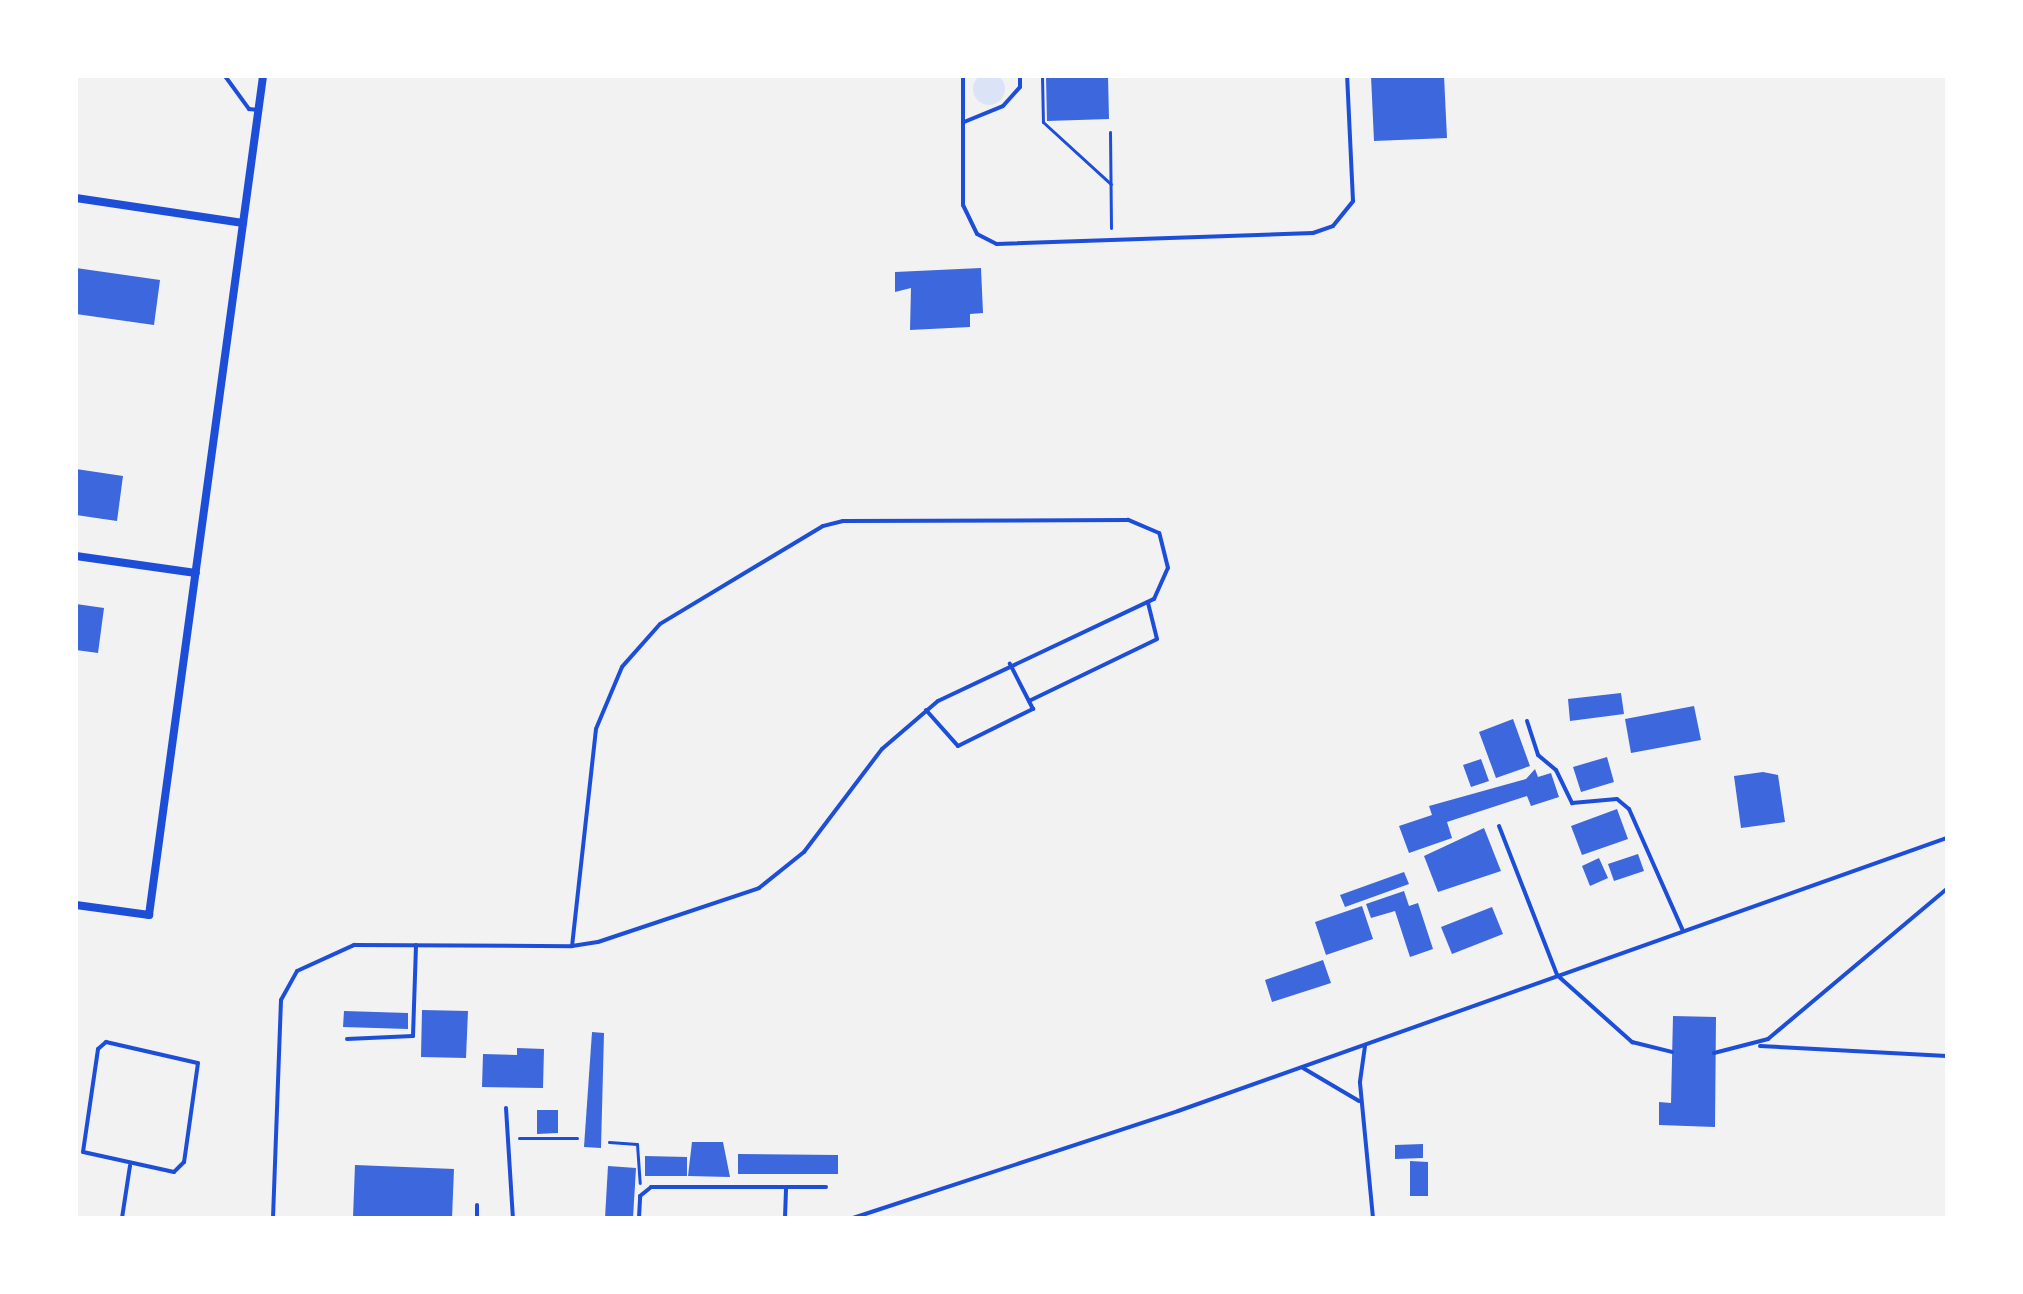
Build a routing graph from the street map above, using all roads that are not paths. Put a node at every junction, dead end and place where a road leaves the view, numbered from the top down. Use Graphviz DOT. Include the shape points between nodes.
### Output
graph roads {
  1 [pos="225,76"];
  2 [pos="263,76"];
  3 [pos="963,76"];
  4 [pos="1020,76"];
  5 [pos="1347,76"];
  6 [pos="258,110"];
  7 [pos="964,122"];
  8 [pos="76,198"];
  9 [pos="243,223"];
  10 [pos="76,556"];
  11 [pos="196,573"];
  12 [pos="1148,602"];
  13 [pos="1010,664"];
  14 [pos="1029,701"];
  15 [pos="926,710"];
  16 [pos="1527,721"];
  17 [pos="1499,826"];
  18 [pos="1947,838"];
  19 [pos="1947,889"];
  20 [pos="76,905"];
  21 [pos="1683,931"];
  22 [pos="416,945"];
  23 [pos="572,946"];
  24 [pos="1557,975"];
  25 [pos="347,1039"];
  26 [pos="1758,1045"];
  27 [pos="1365,1046"];
  28 [pos="1672,1052"];
  29 [pos="1714,1053"];
  30 [pos="1947,1056"];
  31 [pos="1303,1068"];
  32 [pos="1361,1103"];
  33 [pos="506,1108"];
  34 [pos="130,1166"];
  35 [pos="786,1187"];
  36 [pos="826,1187"];
  37 [pos="477,1205"];
  38 [pos="122,1218"];
  39 [pos="273,1218"];
  40 [pos="477,1218"];
  41 [pos="513,1218"];
  42 [pos="639,1218"];
  43 [pos="785,1218"];
  44 [pos="853,1218"];
  45 [pos="1373,1218"];
  1 -- 6 [label="lane"];
  2 -- 6 [label="street"];
  3 -- 7 [label="lane"];
  4 -- 7 [label="lane" via="1020,87 1003,106"];
  5 -- 7 [label="lane" via="1353,201 1333,226 997,244 977,234 963,205"];
  6 -- 9 [label="street"];
  8 -- 9 [label="street"];
  9 -- 11 [label="street"];
  10 -- 11 [label="street"];
  11 -- 20 [label="street" via="149,915"];
  12 -- 13 [label="lane"];
  12 -- 14 [label="lane" via="1157,639"];
  12 -- 23 [label="lane" via="1165,585 1166,555 1159,533 1128,520 869,519 806,536 660,624 622,667 596,729"];
  13 -- 14 [label="lane"];
  13 -- 15 [label="lane"];
  14 -- 15 [label="lane" via="1033,709 958,746"];
  15 -- 23 [label="lane" via="882,749 804,852 759,888"];
  16 -- 21 [label="lane" via="1538,755 1556,770 1572,803 1617,799 1629,809"];
  17 -- 24 [label="lane"];
  18 -- 21 [label="lane"];
  19 -- 26 [label="lane"];
  21 -- 24 [label="lane"];
  22 -- 23 [label="lane"];
  22 -- 25 [label="lane" via="413,1036"];
  22 -- 39 [label="lane" via="331,950 287,984"];
  24 -- 27 [label="lane"];
  24 -- 28 [label="lane" via="1632,1042"];
  26 -- 29 [label="lane"];
  26 -- 30 [label="lane"];
  27 -- 31 [label="lane"];
  27 -- 32 [label="lane"];
  31 -- 32 [label="lane"];
  31 -- 44 [label="lane"];
  32 -- 45 [label="lane"];
  33 -- 41 [label="lane"];
  34 -- 34 [label="lane" via="180,1168 198,1063 106,1042 98,1049 81,1148 91,1159"];
  34 -- 38 [label="lane"];
  35 -- 36 [label="lane"];
  35 -- 42 [label="lane" via="643,1192"];
  35 -- 43 [label="lane"];
  37 -- 40 [label="lane"];
}
